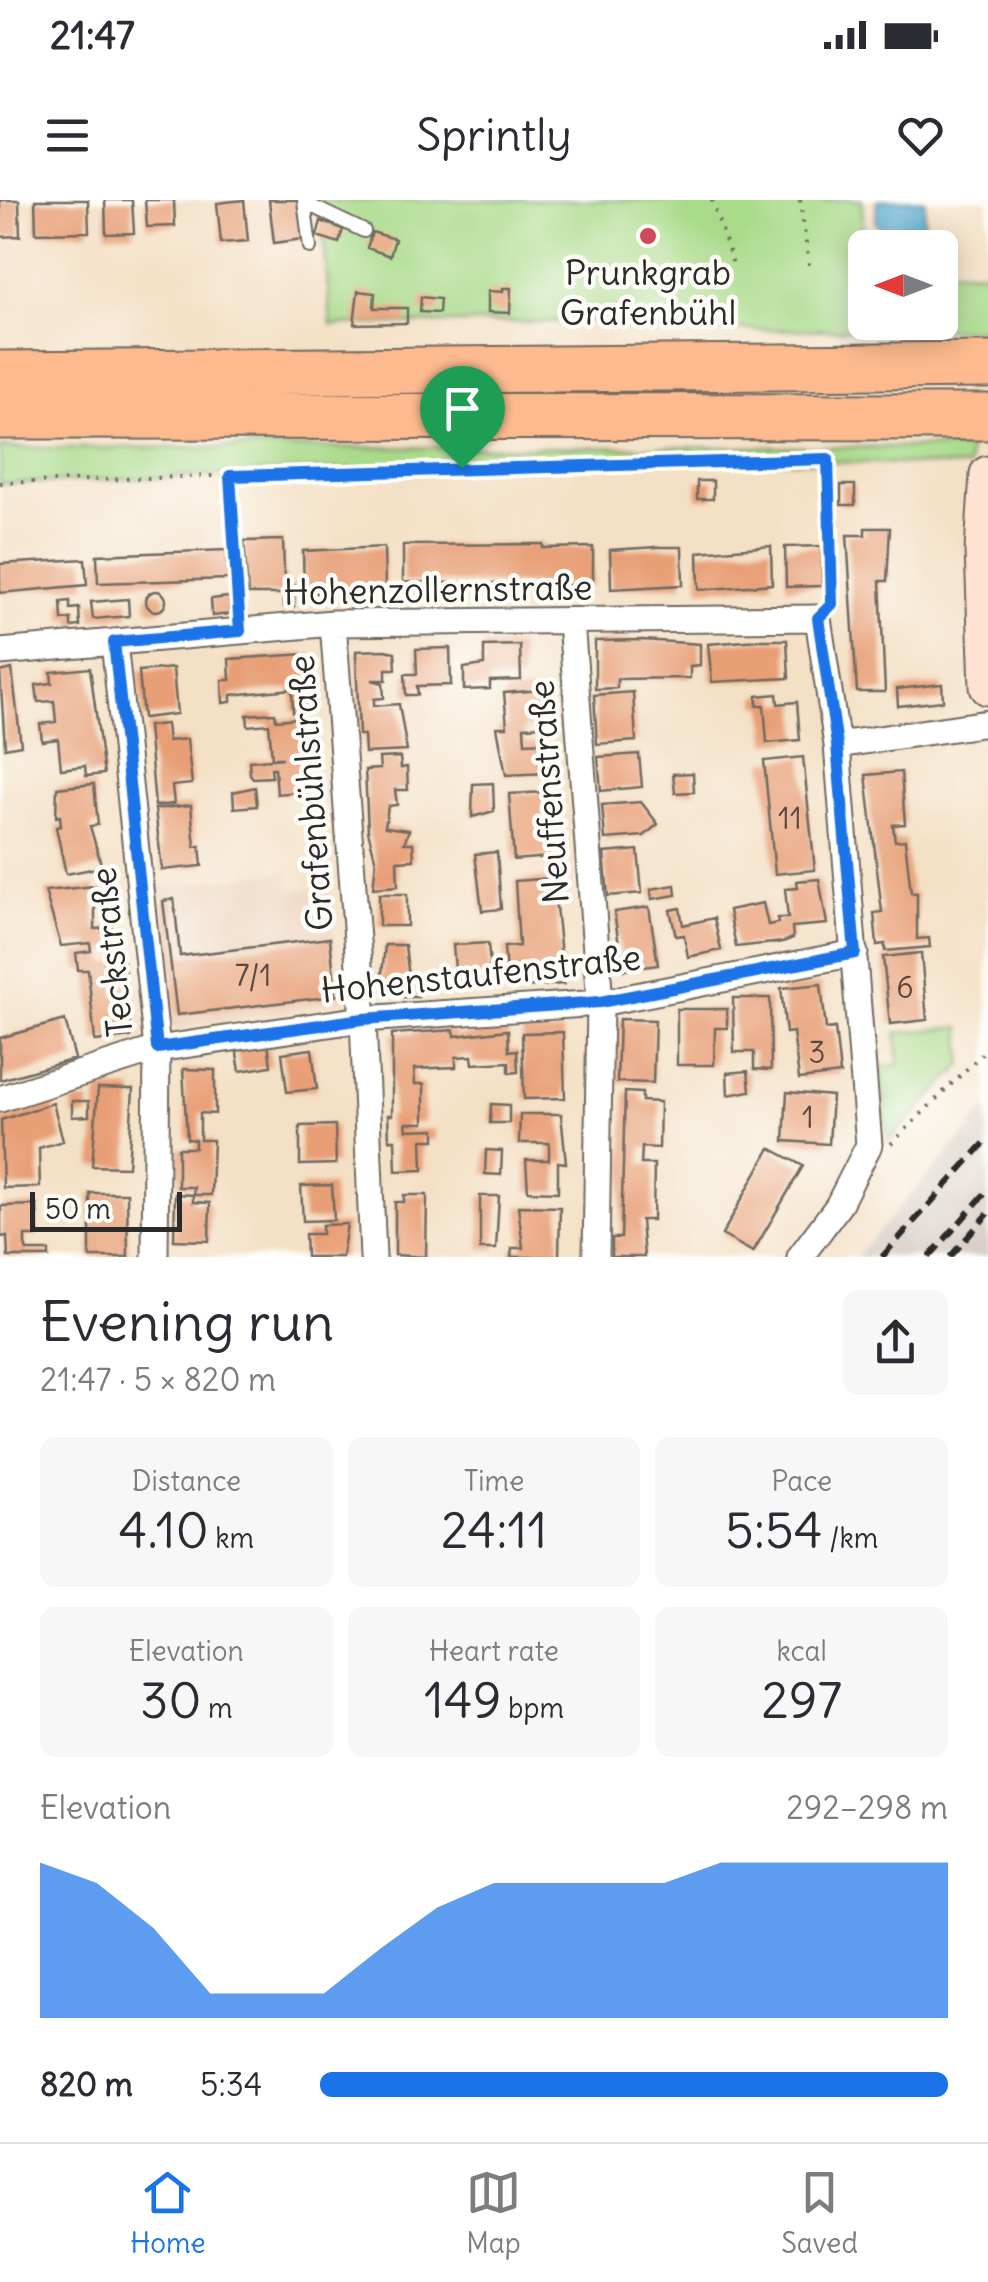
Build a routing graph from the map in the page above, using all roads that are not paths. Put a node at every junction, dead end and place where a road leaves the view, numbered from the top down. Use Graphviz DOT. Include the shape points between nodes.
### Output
graph roads {
  1 [pos="304,202"];
  2 [pos="364,230"];
  3 [pos="310,246"];
  4 [pos="988,366"];
  5 [pos="0,374"];
  6 [pos="0,416"];
  7 [pos="988,418"];
  8 [pos="988,474"];
  9 [pos="234,543"];
  10 [pos="571,621"];
  11 [pos="333,623"];
  12 [pos="240,631"];
  13 [pos="114,642"];
  14 [pos="986,647"];
  15 [pos="0,652"];
  16 [pos="988,687"];
  17 [pos="988,723"];
  18 [pos="837,745"];
  19 [pos="855,953"];
  20 [pos="600,1002"];
  21 [pos="363,1019"];
  22 [pos="157,1048"];
  23 [pos="0,1100"];
  24 [pos="155,1257"];
  25 [pos="373,1257"];
  26 [pos="596,1257"];
  27 [pos="800,1257"];
  1 -- 2 [label="lane"];
  1 -- 3 [label="lane"];
  4 -- 5 [label="highway"];
  6 -- 7 [label="highway"];
  8 -- 14 [label="main road"];
  9 -- 12 [label="lane"];
  10 -- 11 [label="street, Hohenzollernstraße"];
  10 -- 18 [label="street, Hohenzollernstraße" via="818,618"];
  10 -- 20 [label="street, Neuffenstraße"];
  11 -- 12 [label="street, Hohenzollernstraße"];
  11 -- 21 [label="street, Grafenbühlstraße"];
  12 -- 13 [label="street, Hohenzollernstraße"];
  13 -- 15 [label="street, Hohenzollernstraße"];
  13 -- 22 [label="street, Teckstraße"];
  14 -- 16 [label="main road"];
  17 -- 18 [label="street"];
  18 -- 19 [label="street"];
  19 -- 20 [label="street, Hohenstaufenstraße"];
  19 -- 27 [label="street" via="869,1145 838,1206"];
  20 -- 21 [label="street, Hohenstaufenstraße"];
  20 -- 26 [label="street, Neuffenstraße"];
  21 -- 22 [label="street, Hohenstaufenstraße"];
  21 -- 25 [label="street, Grafenbühlstraße"];
  22 -- 23 [label="street, Hohenstaufenstraße"];
  22 -- 24 [label="street, Teckstraße"];
}
